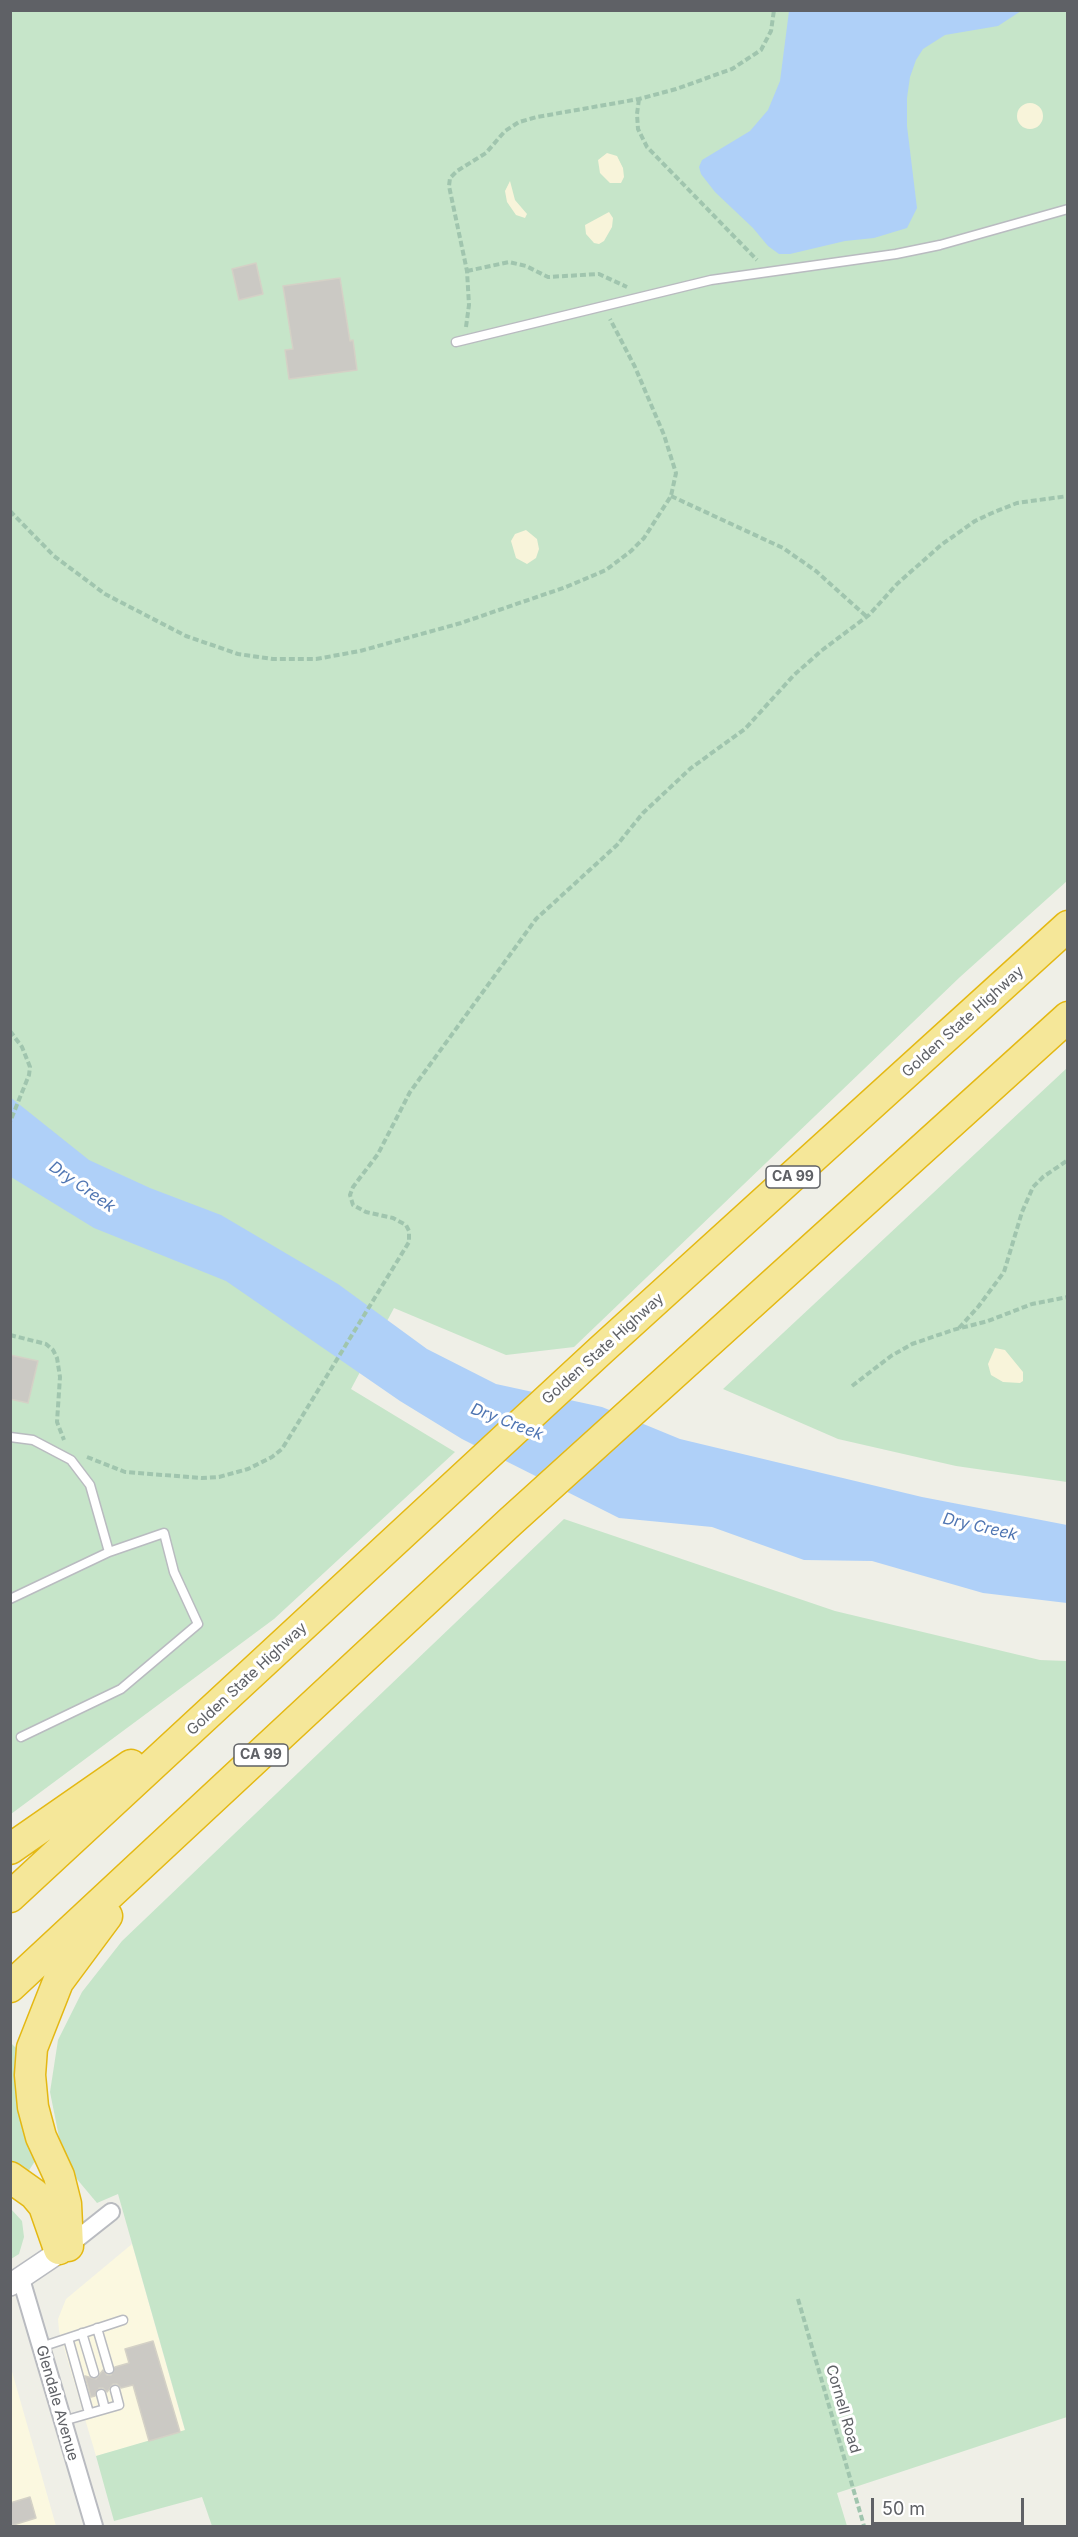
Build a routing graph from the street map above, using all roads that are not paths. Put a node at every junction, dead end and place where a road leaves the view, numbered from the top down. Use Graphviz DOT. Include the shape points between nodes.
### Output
graph roads {
  1 [pos="1068,209"];
  2 [pos="460,341"];
  3 [pos="1068,926"];
  4 [pos="1068,1017"];
  5 [pos="10,1437"];
  6 [pos="109,1552"];
  7 [pos="10,1599"];
  8 [pos="225,1700"];
  9 [pos="21,1737"];
  10 [pos="10,1850"];
  11 [pos="147,1861"];
  12 [pos="10,1898"];
  13 [pos="10,1987"];
  14 [pos="10,2176"];
  15 [pos="111,2212"];
  16 [pos="64,2249"];
  17 [pos="16,2282"];
  18 [pos="123,2320"];
  19 [pos="97,2328"];
  20 [pos="82,2333"];
  21 [pos="68,2338"];
  22 [pos="41,2347"];
  23 [pos="109,2368"];
  24 [pos="94,2373"];
  25 [pos="115,2390"];
  26 [pos="101,2394"];
  27 [pos="105,2409"];
  28 [pos="89,2413"];
  29 [pos="63,2421"];
  30 [pos="94,2526"];
  1 -- 2 [label="lane" via="940,245 711,280"];
  3 -- 8 [label="highway, Golden State Highway / CA 99" via="601,1350"];
  4 -- 11 [label="highway, CA 99" via="510,1522"];
  5 -- 6 [label="lane" via="33,1440 71,1460 90,1485"];
  6 -- 7 [label="lane"];
  6 -- 9 [label="lane" via="164,1533 174,1572 198,1624 121,1689"];
  8 -- 10 [label="highway"];
  8 -- 12 [label="highway, Golden State Highway / CA 99"];
  11 -- 13 [label="highway, CA 99"];
  11 -- 16 [label="highway" via="58,1982 32,2048 33,2107 64,2195"];
  14 -- 16 [label="highway" via="44,2206"];
  15 -- 16 [label="street"];
  16 -- 17 [label="street"];
  17 -- 22 [label="street, Glendale Avenue"];
  18 -- 19 [label="lane"];
  19 -- 20 [label="lane"];
  19 -- 23 [label="lane"];
  20 -- 21 [label="lane"];
  20 -- 24 [label="lane"];
  21 -- 22 [label="lane"];
  21 -- 28 [label="lane"];
  22 -- 29 [label="street, Glendale Avenue"];
  25 -- 27 [label="lane" via="119,2404"];
  26 -- 27 [label="lane"];
  27 -- 28 [label="lane"];
  28 -- 29 [label="lane"];
  29 -- 30 [label="street, Glendale Avenue"];
}
